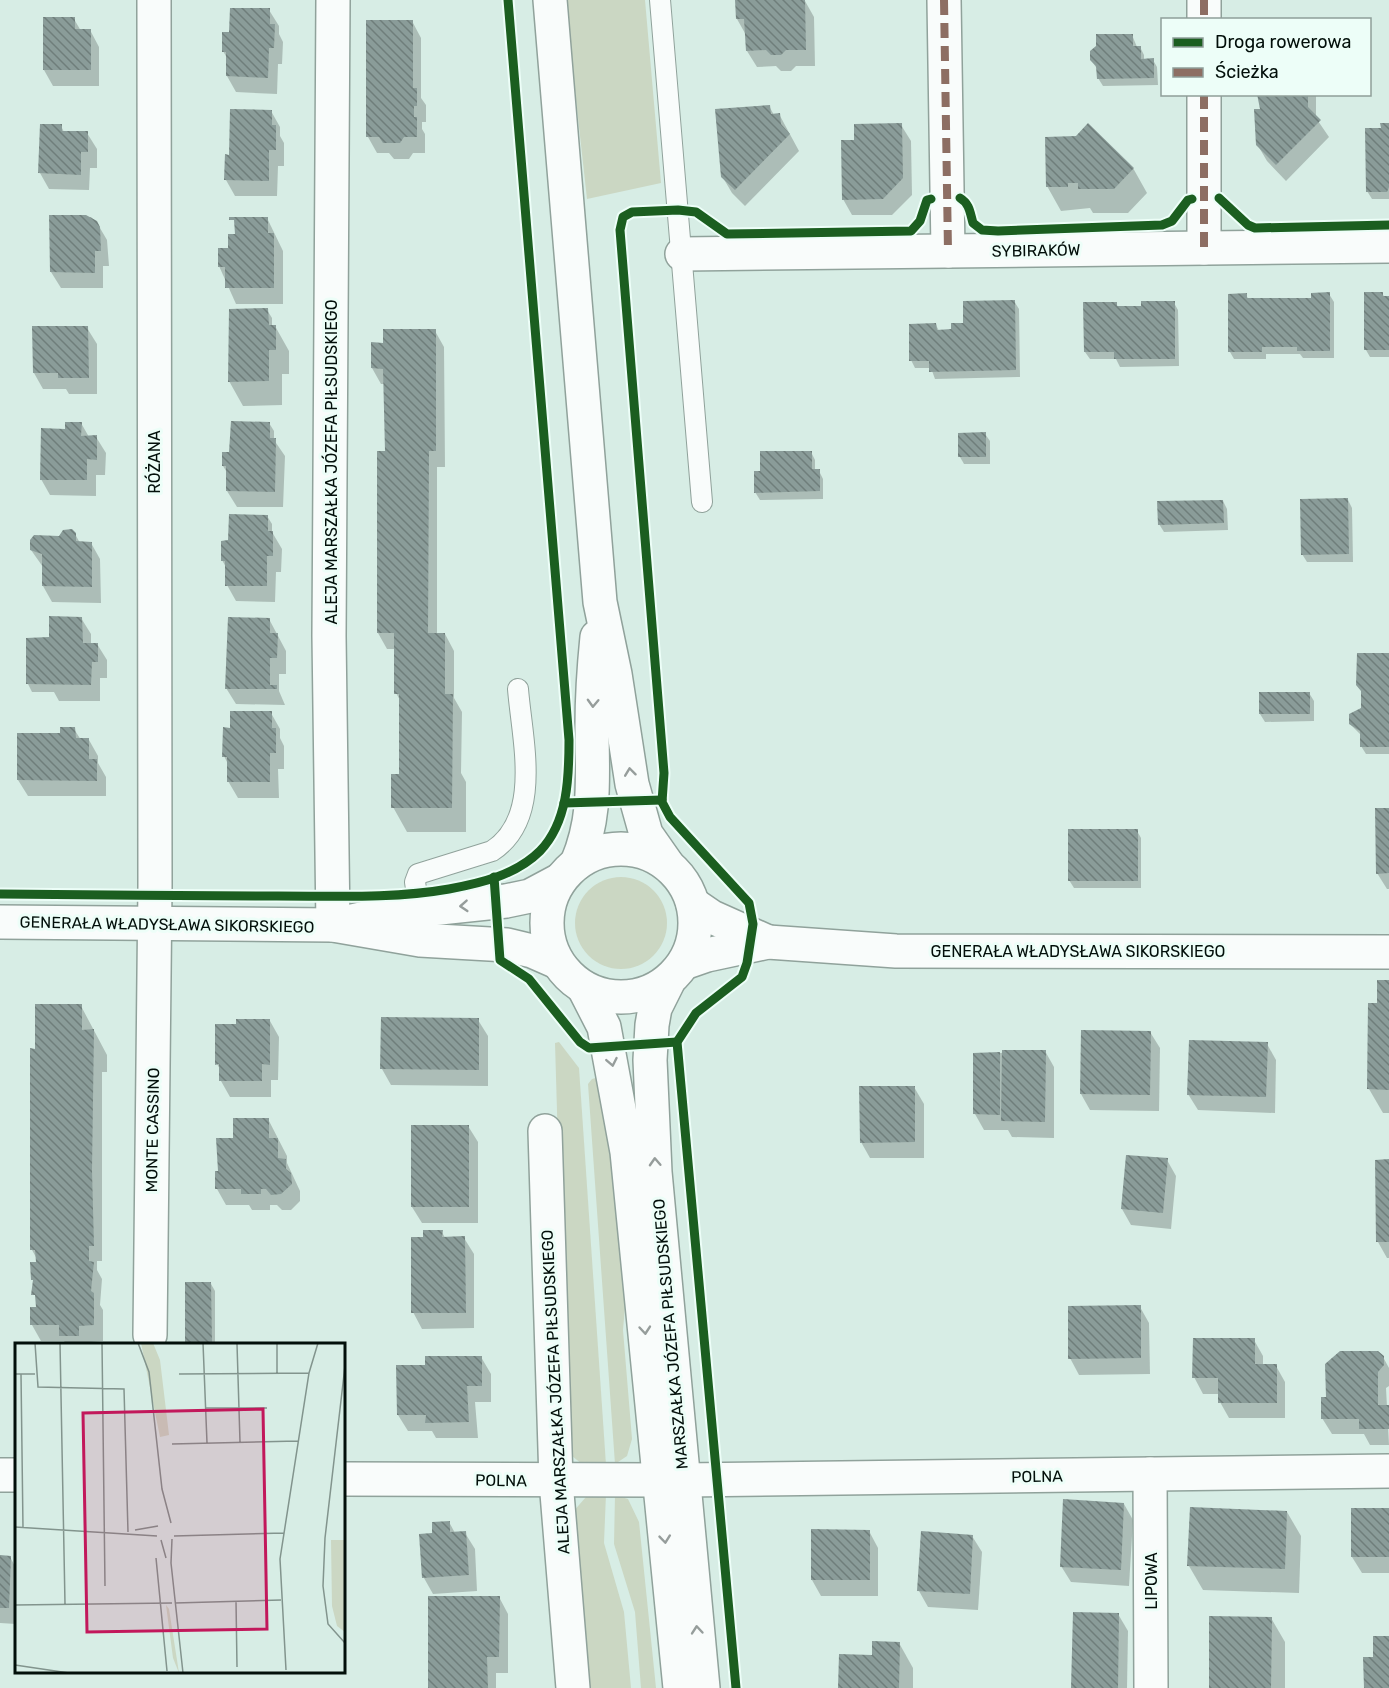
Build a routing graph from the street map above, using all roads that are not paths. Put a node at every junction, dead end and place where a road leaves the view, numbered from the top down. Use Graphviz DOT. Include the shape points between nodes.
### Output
graph roads {
  1 [pos="154,0"];
  2 [pos="333,0"];
  3 [pos="550,0"];
  4 [pos="660,0"];
  5 [pos="944,0"];
  6 [pos="1204,0"];
  7 [pos="1204,18"];
  8 [pos="1204,96"];
  9 [pos="1389,246"];
  10 [pos="1204,248"];
  11 [pos="948,251"];
  12 [pos="682,254"];
  13 [pos="702,502"];
  14 [pos="600,602"];
  15 [pos="518,689"];
  16 [pos="667,864"];
  17 [pos="568,872"];
  18 [pos="693,903"];
  19 [pos="419,909"];
  20 [pos="0,922"];
  21 [pos="154,925"];
  22 [pos="333,925"];
  23 [pos="768,942"];
  24 [pos="1389,952"];
  25 [pos="557,962"];
  26 [pos="676,973"];
  27 [pos="584,988"];
  28 [pos="545,1131"];
  29 [pos="150,1335"];
  30 [pos="1389,1471"];
  31 [pos="1150,1474"];
  32 [pos="345,1479"];
  33 [pos="671,1480"];
  34 [pos="556,1481"];
  35 [pos="573,1688"];
  36 [pos="680,1688"];
  37 [pos="703,1688"];
  38 [pos="1151,1688"];
  1 -- 21 [label="street, RÓŻANA"];
  2 -- 22 [label="street, ALEJA MARSZAŁKA JÓZEFA PIŁSUDSKIEGO" via="329,636"];
  3 -- 14 [label="street"];
  4 -- 12 [label="lane"];
  5 -- 11 [label="street"];
  6 -- 7 [label="street"];
  8 -- 10 [label="street"];
  9 -- 10 [label="street, SYBIRAKÓW"];
  10 -- 11 [label="street, SYBIRAKÓW"];
  11 -- 12 [label="street, SYBIRAKÓW"];
  12 -- 13 [label="lane"];
  16 -- 14 [label="street, one-way" via="646,834 632,784"];
  14 -- 17 [label="street, one-way" via="594,675 594,786 587,838"];
  15 -- 19 [label="lane" via="525,789 518,822 492,851 418,874 415,882"];
  16 -- 17 [label="street" via="646,853 622,849 598,852"];
  16 -- 18 [label="street" via="683,882"];
  17 -- 19 [label="street, GENERAŁA WŁADYSŁAWA SIKORSKIEGO, one-way" via="530,896"];
  17 -- 25 [label="street" via="550,900 546,921"];
  18 -- 23 [label="street, GENERAŁA WŁADYSŁAWA SIKORSKIEGO" via="712,917"];
  18 -- 26 [label="street" via="693,944"];
  19 -- 22 [label="street, GENERAŁA WŁADYSŁAWA SIKORSKIEGO"];
  20 -- 21 [label="street, GENERAŁA WŁADYSŁAWA SIKORSKIEGO"];
  21 -- 22 [label="street, GENERAŁA WŁADYSŁAWA SIKORSKIEGO"];
  21 -- 29 [label="street, MONTE CASSINO"];
  22 -- 25 [label="street, GENERAŁA WŁADYSŁAWA SIKORSKIEGO" via="420,940 507,945"];
  23 -- 24 [label="street, GENERAŁA WŁADYSŁAWA SIKORSKIEGO" via="896,951"];
  23 -- 26 [label="street, GENERAŁA WŁADYSŁAWA SIKORSKIEGO" via="706,955"];
  25 -- 27 [label="street"];
  26 -- 27 [label="street" via="648,993 627,998 605,996"];
  33 -- 26 [label="street, MARSZAŁKA JÓZEFA PIŁSUDSKIEGO, one-way" via="650,1060 655,1008"];
  27 -- 33 [label="street, MARSZAŁKA JÓZEFA PIŁSUDSKIEGO, one-way" via="604,1027 627,1152"];
  28 -- 34 [label="street, ALEJA MARSZAŁKA JÓZEFA PIŁSUDSKIEGO"];
  30 -- 31 [label="street, POLNA"];
  31 -- 33 [label="street, POLNA"];
  31 -- 38 [label="street, LIPOWA"];
  32 -- 34 [label="street, POLNA"];
  33 -- 34 [label="street, POLNA"];
  33 -- 36 [label="street, MARSZAŁKA JÓZEFA PIŁSUDSKIEGO, one-way"];
  37 -- 33 [label="street, MARSZAŁKA JÓZEFA PIŁSUDSKIEGO, one-way"];
  34 -- 35 [label="street, ALEJA MARSZAŁKA JÓZEFA PIŁSUDSKIEGO"];
}
